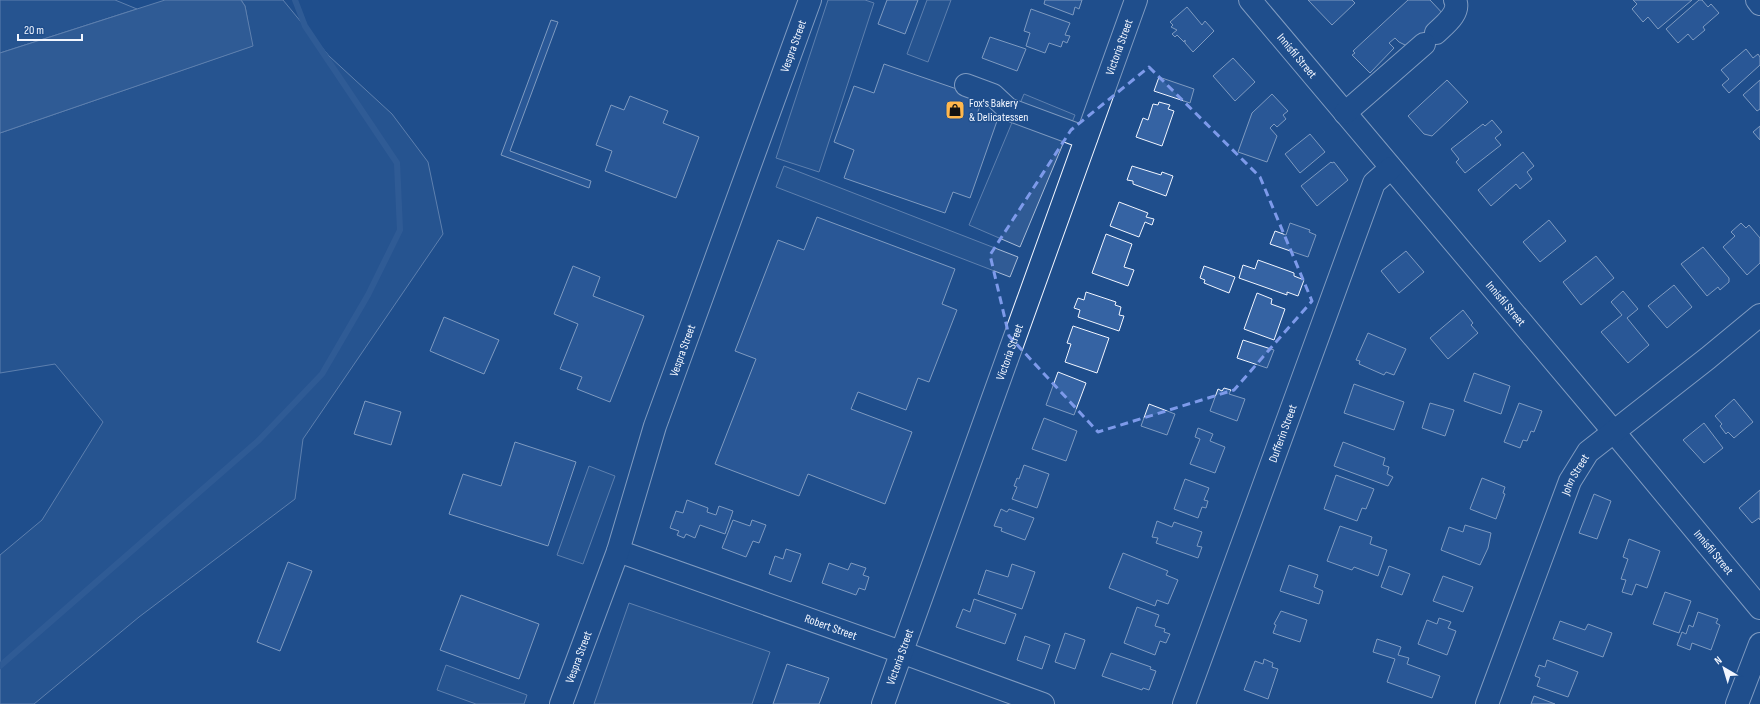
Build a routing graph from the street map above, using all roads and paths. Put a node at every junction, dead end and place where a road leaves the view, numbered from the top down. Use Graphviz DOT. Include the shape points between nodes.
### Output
graph roads {
  1 [pos="810,0"];
  2 [pos="1136,0"];
  3 [pos="1455,0"];
  4 [pos="1757,0"];
  5 [pos="1253,1"];
  6 [pos="1760,4"];
  7 [pos="966,85"];
  8 [pos="1345,113"];
  9 [pos="1086,138"];
  10 [pos="1391,168"];
  11 [pos="1760,315"];
  12 [pos="1614,432"];
  13 [pos="618,551"];
  14 [pos="1760,608"];
  15 [pos="1760,644"];
  16 [pos="901,652"];
  17 [pos="561,704"];
  18 [pos="883,704"];
  19 [pos="1043,704"];
  20 [pos="1184,704"];
  21 [pos="1487,704"];
  22 [pos="1737,704"];
  1 -- 13 [label="street, Vespra Street" via="656,426"];
  2 -- 9 [label="street, Victoria Street"];
  3 -- 8 [label="street" via="1455,11 1450,19"];
  4 -- 6 [label="street"];
  5 -- 8 [label="street, Innisfil Street"];
  7 -- 9 [label="street" via="993,95 1008,109"];
  8 -- 10 [label="street, Innisfil Street"];
  9 -- 16 [label="street, Victoria Street"];
  10 -- 12 [label="street, Innisfil Street"];
  10 -- 20 [label="street, Dufferin Street" via="1374,183"];
  11 -- 12 [label="street, John Street"];
  12 -- 14 [label="street, Innisfil Street"];
  12 -- 21 [label="street, John Street" via="1588,452 1570,481"];
  13 -- 16 [label="street, Robert Street"];
  13 -- 17 [label="street, Vespra Street"];
  15 -- 22 [label="street"];
  16 -- 18 [label="street, Victoria Street"];
  16 -- 19 [label="street, Robert Street"];
}
